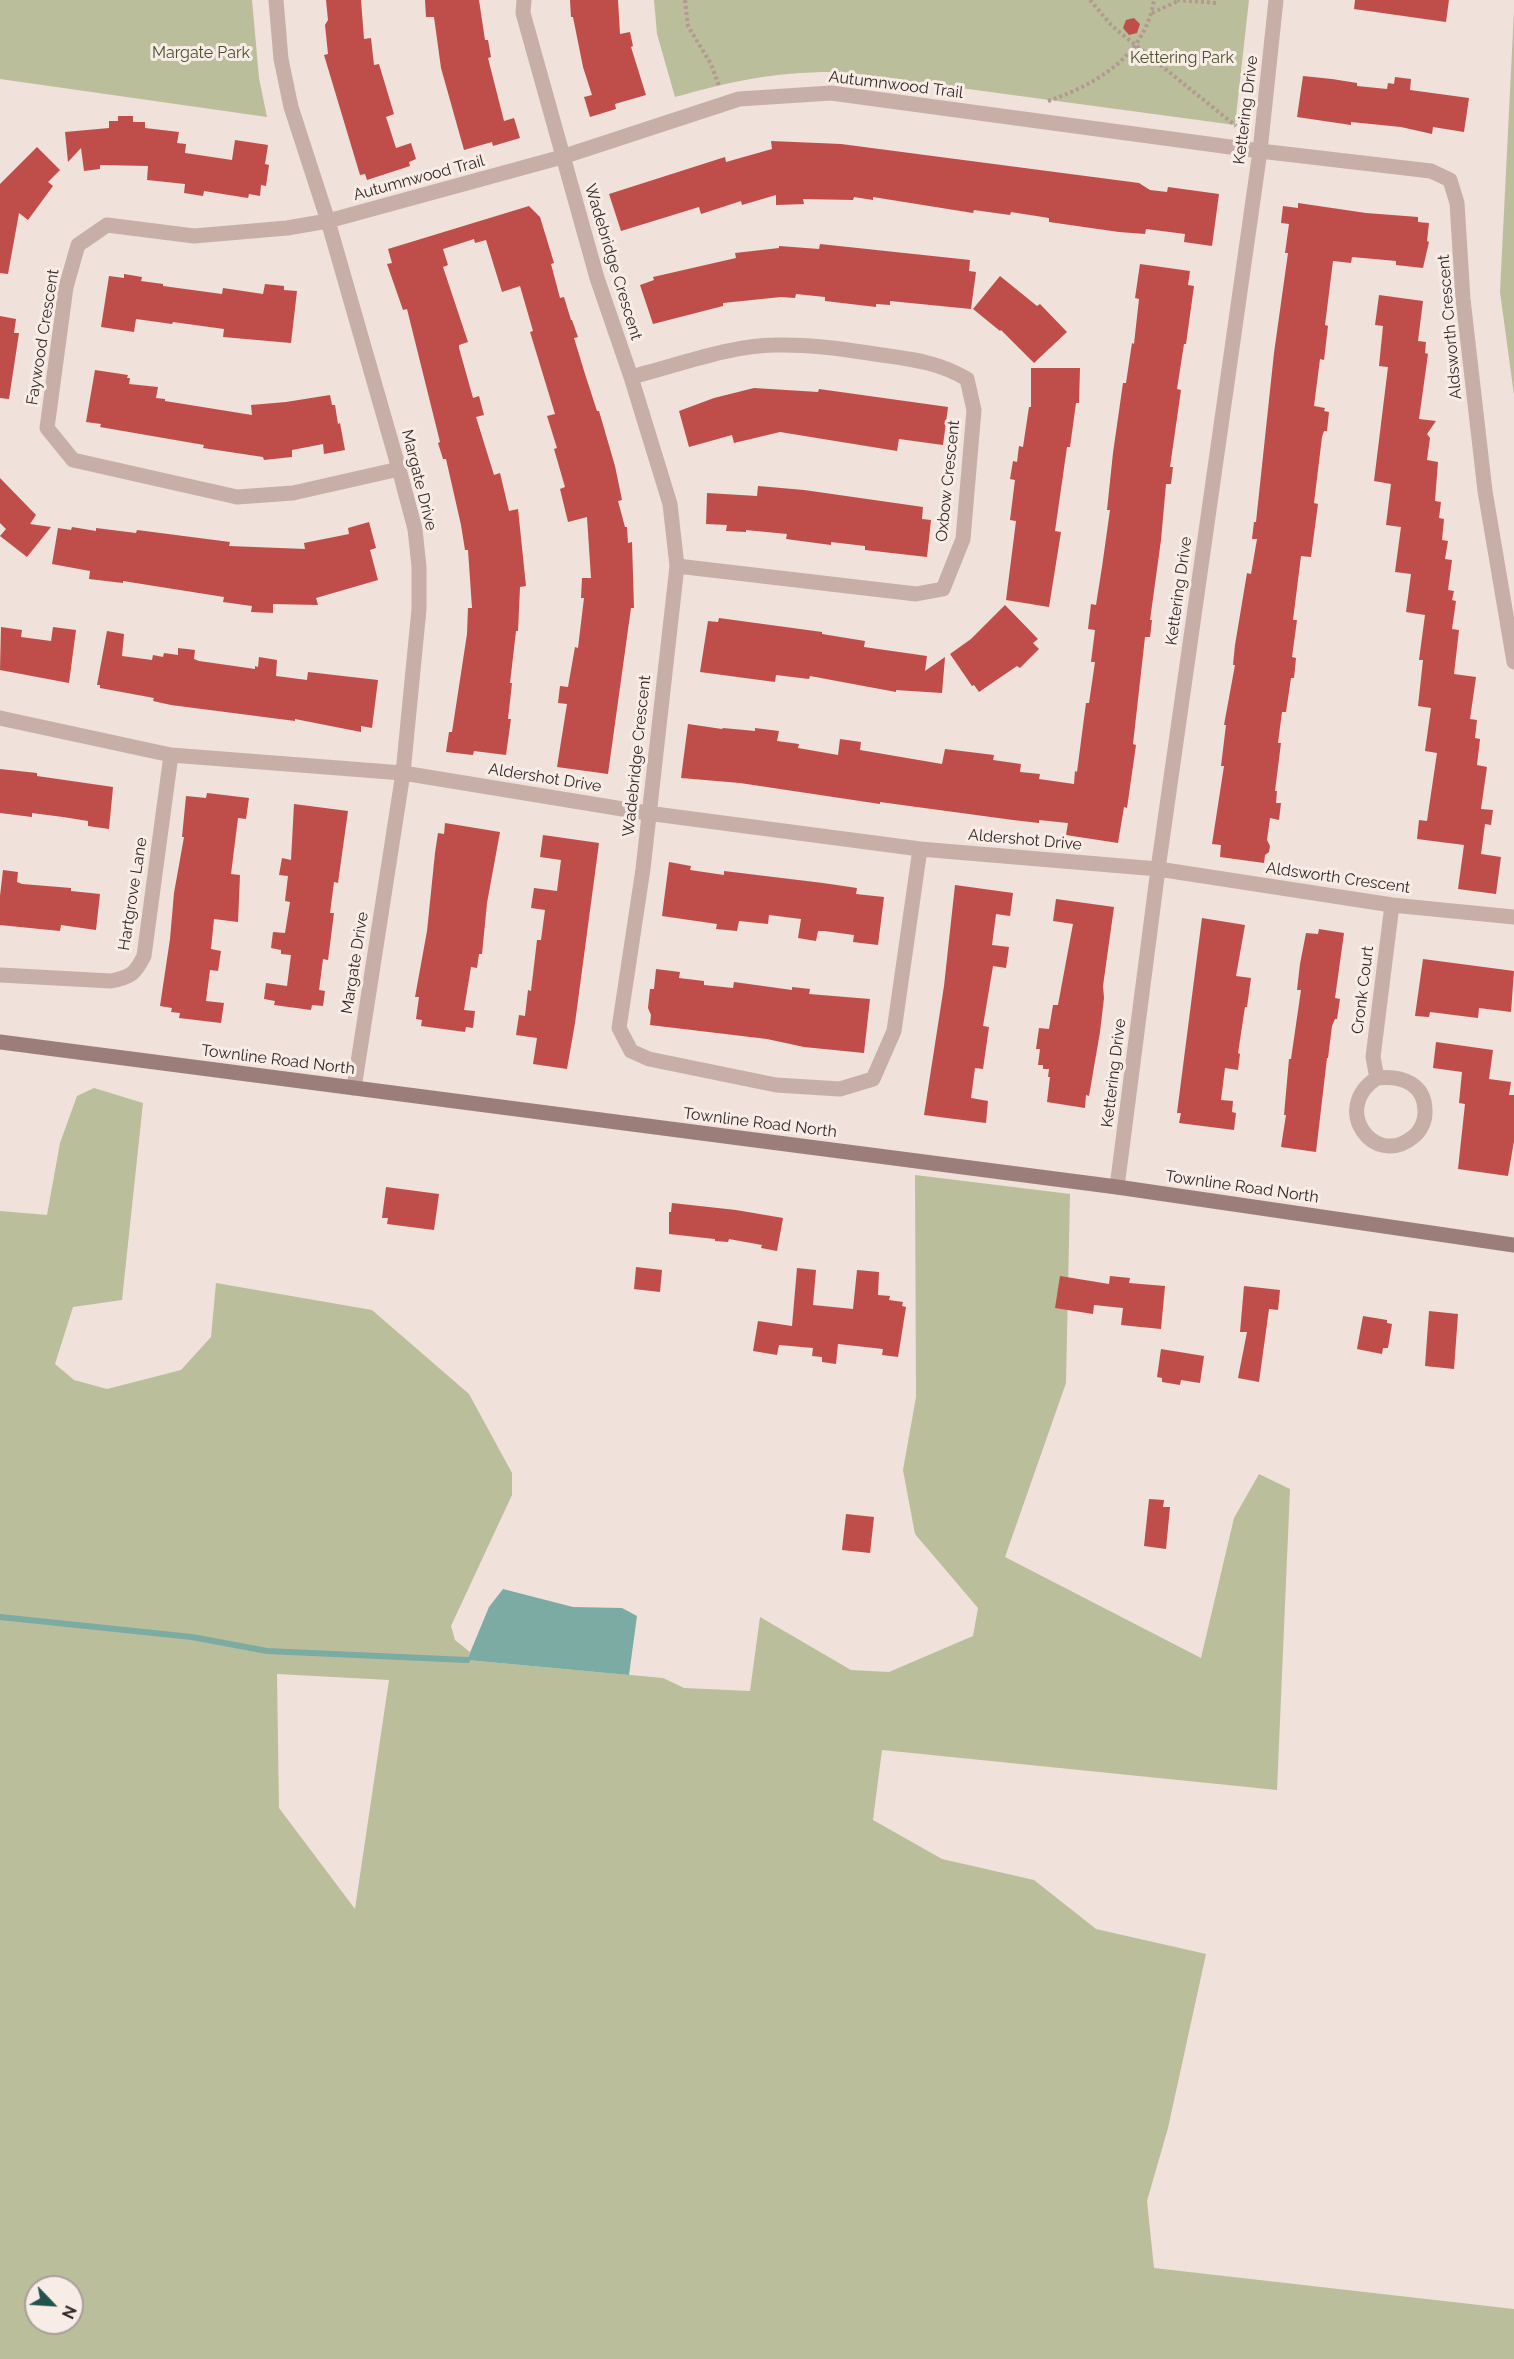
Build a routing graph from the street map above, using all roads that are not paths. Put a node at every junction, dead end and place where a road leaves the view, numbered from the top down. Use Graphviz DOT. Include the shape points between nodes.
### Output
graph roads {
  1 [pos="276,0"];
  2 [pos="524,0"];
  3 [pos="1276,0"];
  4 [pos="1260,151"];
  5 [pos="562,157"];
  6 [pos="328,221"];
  7 [pos="632,377"];
  8 [pos="399,470"];
  9 [pos="677,566"];
  10 [pos="1514,662"];
  11 [pos="0,718"];
  12 [pos="171,755"];
  13 [pos="403,773"];
  14 [pos="647,813"];
  15 [pos="920,849"];
  16 [pos="1158,870"];
  17 [pos="1392,905"];
  18 [pos="1514,917"];
  19 [pos="0,975"];
  20 [pos="0,1042"];
  21 [pos="1377,1078"];
  22 [pos="354,1088"];
  23 [pos="1117,1187"];
  24 [pos="1514,1245"];
  1 -- 6 [label="street, Margate Drive" via="281,59 291,107"];
  2 -- 5 [label="street, Wadebridge Crescent" via="523,13"];
  3 -- 4 [label="street, Kettering Drive"];
  4 -- 5 [label="street, Autumnwood Trail" via="831,93 739,99"];
  4 -- 10 [label="street, Aldsworth Crescent" via="1431,171 1450,180 1457,203 1463,299 1485,491"];
  4 -- 16 [label="street, Kettering Drive"];
  5 -- 6 [label="street, Autumnwood Trail"];
  5 -- 7 [label="street, Wadebridge Crescent" via="597,278"];
  6 -- 8 [label="street, Margate Drive"];
  6 -- 8 [label="street, Faywood Crescent" via="194,236 107,225 78,245 66,287 47,428 73,460 237,497 293,493"];
  7 -- 9 [label="street, Wadebridge Crescent" via="670,504"];
  7 -- 9 [label="street, Oxbow Crescent" via="773,344 913,359 948,368 967,379 974,410 963,539 943,589 916,594"];
  8 -- 13 [label="street, Margate Drive" via="415,529 419,567 419,609"];
  9 -- 14 [label="street, Wadebridge Crescent"];
  11 -- 12 [label="street, Aldershot Drive"];
  12 -- 13 [label="street, Aldershot Drive"];
  12 -- 19 [label="street, Hartgrove Lane" via="144,956 138,968 128,977 111,981"];
  13 -- 14 [label="street, Aldershot Drive"];
  13 -- 22 [label="street, Margate Drive"];
  14 -- 15 [label="street, Aldershot Drive"];
  14 -- 15 [label="street, Wadebridge Crescent" via="643,869 619,1028 631,1051 649,1059 776,1085 840,1089 873,1080 894,1031"];
  15 -- 16 [label="street, Aldershot Drive"];
  16 -- 17 [label="street, Aldsworth Crescent"];
  16 -- 23 [label="street, Kettering Drive"];
  17 -- 18 [label="street, Aldsworth Crescent"];
  17 -- 21 [label="street, Cronk Court" via="1373,1057"];
  20 -- 22 [label="main road, Townline Road North"];
  21 -- 21 [label="street" via="1362,1091 1357,1102 1358,1124 1373,1142 1396,1146 1416,1135 1422,1126 1424,1103 1420,1093 1403,1079"];
  22 -- 23 [label="main road, Townline Road North"];
  23 -- 24 [label="main road, Townline Road North"];
}
